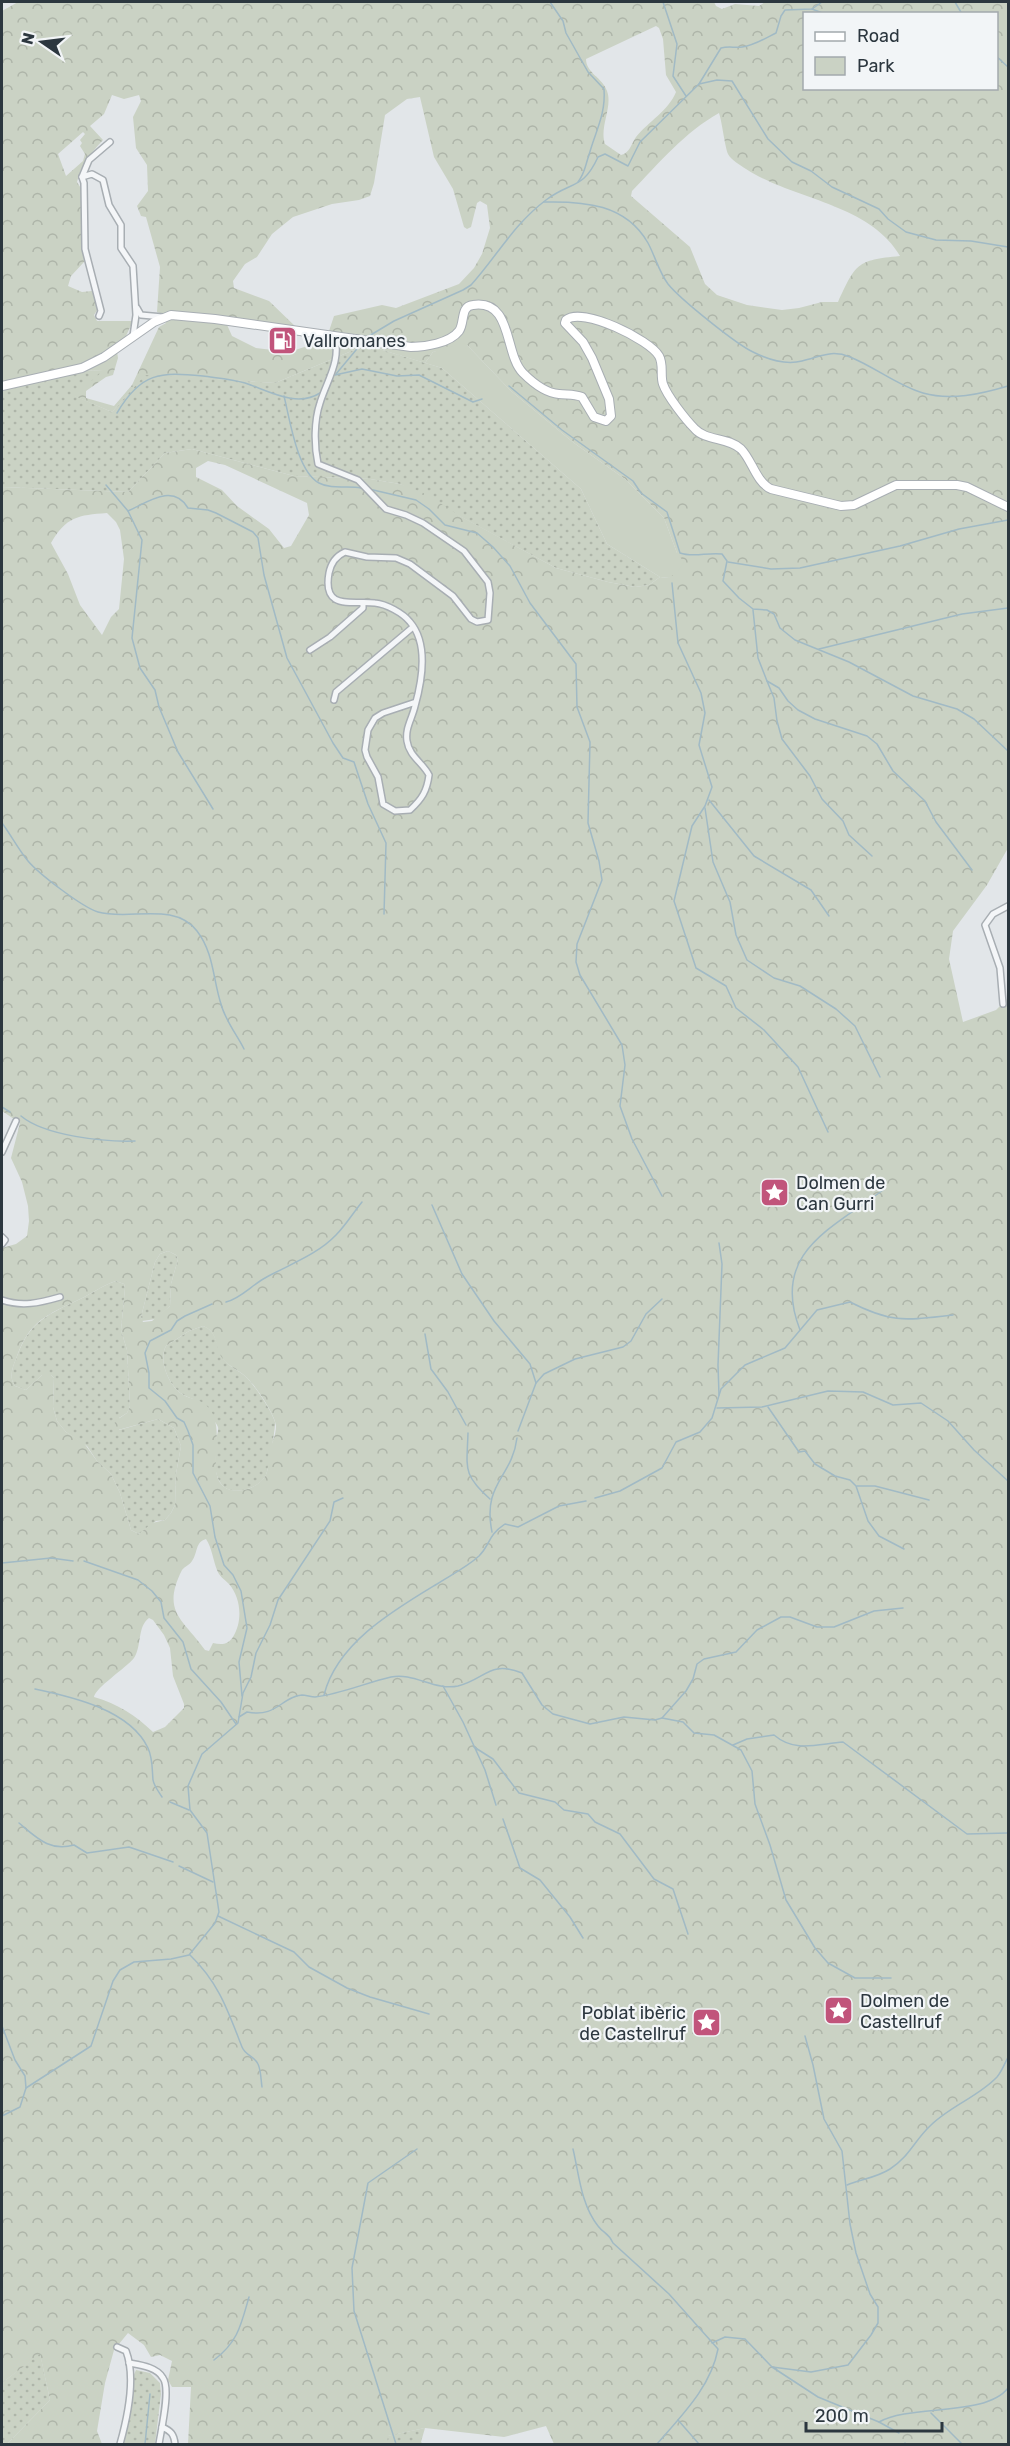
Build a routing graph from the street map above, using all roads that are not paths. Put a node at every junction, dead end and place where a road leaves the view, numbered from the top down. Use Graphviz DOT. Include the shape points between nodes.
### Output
graph roads {
  1 [pos="110,142"];
  2 [pos="82,177"];
  3 [pos="135,304"];
  4 [pos="138,312"];
  5 [pos="99,316"];
  6 [pos="163,317"];
  7 [pos="146,324"];
  8 [pos="134,326"];
  9 [pos="334,335"];
  10 [pos="133,337"];
  11 [pos="2,386"];
  12 [pos="1008,507"];
  13 [pos="363,603"];
  14 [pos="413,627"];
  15 [pos="310,650"];
  16 [pos="334,700"];
  17 [pos="416,702"];
  18 [pos="1008,906"];
  19 [pos="1004,1004"];
  20 [pos="16,1121"];
  21 [pos="2,1152"];
  22 [pos="2,1237"];
  23 [pos="2,1244"];
  24 [pos="60,1297"];
  25 [pos="2,1300"];
  26 [pos="117,2346"];
  27 [pos="129,2363"];
  28 [pos="162,2427"];
  29 [pos="120,2445"];
  30 [pos="159,2445"];
  31 [pos="175,2445"];
  1 -- 2 [label="street" via="89,160"];
  2 -- 3 [label="street" via="92,174 103,180 109,205 121,225 121,248 133,266"];
  2 -- 5 [label="street" via="85,249"];
  3 -- 4 [label="street"];
  3 -- 8 [label="street"];
  4 -- 6 [label="street"];
  4 -- 7 [label="street"];
  6 -- 7 [label="main road"];
  6 -- 9 [label="main road" via="191,316"];
  7 -- 8 [label="street" via="138,321"];
  7 -- 10 [label="main road"];
  8 -- 10 [label="street"];
  9 -- 12 [label="main road" via="418,347 454,336 462,326 468,306 485,306 506,325 511,350 522,372 550,392 582,397 594,417 602,422 611,416 609,399 587,350 565,323 571,316 593,318 615,326 656,352 661,359 663,386 693,428 741,449 768,487 841,506 854,505 896,485 957,485"];
  9 -- 13 [label="street" via="334,369 319,406 318,464 358,480 386,509 423,523 464,551 488,582 490,593 488,620 475,622 453,596 410,564 396,558 345,552 331,566 330,590 335,599 345,604"];
  10 -- 11 [label="main road" via="82,368"];
  13 -- 14 [label="street" via="383,604"];
  13 -- 15 [label="street" via="363,608"];
  14 -- 16 [label="street" via="336,692"];
  14 -- 17 [label="street" via="422,670"];
  17 -- 17 [label="street" via="383,713 368,730 367,757 378,777 383,804 395,811 410,810 428,787 429,775 411,753 407,739 408,722"];
  18 -- 19 [label="street" via="993,914 985,925 1000,968"];
  20 -- 21 [label="street"];
  22 -- 23 [label="street"];
  24 -- 25 [label="street" via="30,1304"];
  26 -- 27 [label="street" via="126,2351"];
  27 -- 28 [label="street" via="153,2369 163,2377 166,2386"];
  27 -- 29 [label="street" via="128,2409"];
  28 -- 30 [label="street"];
  28 -- 31 [label="street" via="174,2436"];
}
